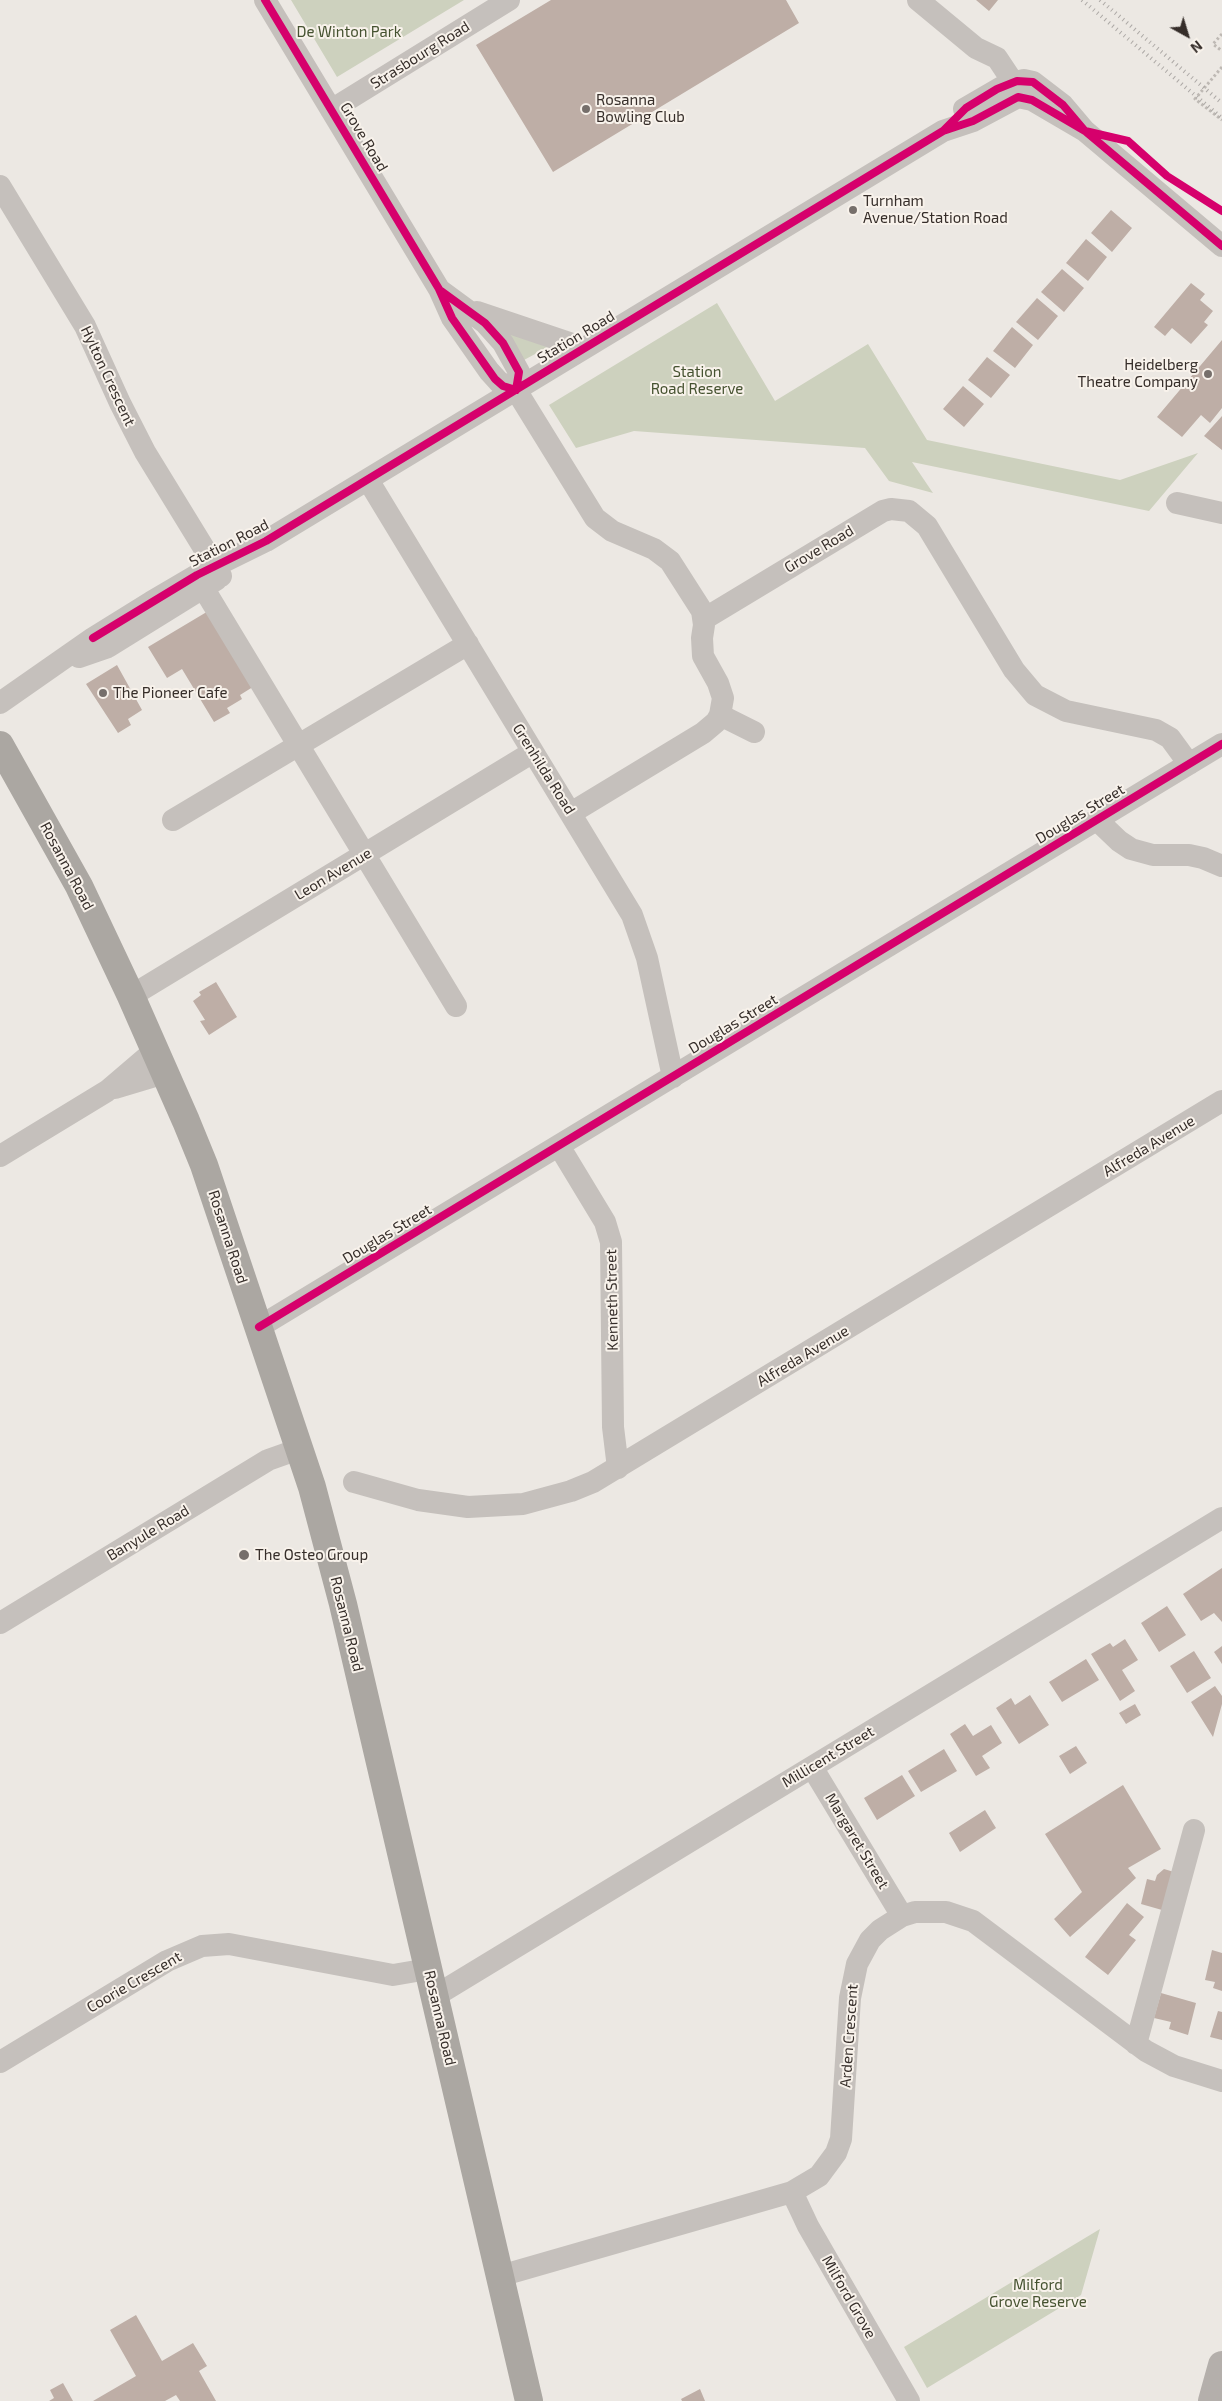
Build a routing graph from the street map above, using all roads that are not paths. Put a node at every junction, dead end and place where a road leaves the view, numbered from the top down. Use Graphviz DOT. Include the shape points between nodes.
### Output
graph roads {
  1 [pos="265,0"];
  2 [pos="509,0"];
  3 [pos="918,0"];
  4 [pos="1015,91"];
  5 [pos="331,110"];
  6 [pos="0,186"];
  7 [pos="1222,246"];
  8 [pos="439,289"];
  9 [pos="466,309"];
  10 [pos="584,348"];
  11 [pos="516,390"];
  12 [pos="368,480"];
  13 [pos="1177,503"];
  14 [pos="1222,513"];
  15 [pos="218,571"];
  16 [pos="204,589"];
  17 [pos="704,619"];
  18 [pos="468,644"];
  19 [pos="53,666"];
  20 [pos="0,703"];
  21 [pos="720,715"];
  22 [pos="754,732"];
  23 [pos="1222,744"];
  24 [pos="0,745"];
  25 [pos="298,746"];
  26 [pos="533,752"];
  27 [pos="1182,768"];
  28 [pos="571,813"];
  29 [pos="1106,814"];
  30 [pos="173,820"];
  31 [pos="364,856"];
  32 [pos="1222,866"];
  33 [pos="131,996"];
  34 [pos="456,1006"];
  35 [pos="160,1061"];
  36 [pos="673,1077"];
  37 [pos="1222,1102"];
  38 [pos="559,1146"];
  39 [pos="0,1156"];
  40 [pos="259,1328"];
  41 [pos="299,1449"];
  42 [pos="618,1468"];
  43 [pos="354,1482"];
  44 [pos="1222,1518"];
  45 [pos="0,1623"];
  46 [pos="812,1767"];
  47 [pos="1194,1830"];
  48 [pos="902,1916"];
  49 [pos="428,1969"];
  50 [pos="435,1996"];
  51 [pos="1136,2044"];
  52 [pos="0,2062"];
  53 [pos="1222,2080"];
  54 [pos="792,2192"];
  55 [pos="500,2276"];
  56 [pos="1222,2365"];
  57 [pos="529,2401"];
  58 [pos="909,2401"];
  59 [pos="1212,2401"];
  1 -- 5 [label="street, Grove Road"];
  2 -- 5 [label="street, Strasbourg Road"];
  3 -- 4 [label="street" via="976,48"];
  4 -- 7 [label="street" via="1085,132"];
  4 -- 10 [label="street, Station Road" via="973,121 943,131"];
  5 -- 8 [label="street, Grove Road"];
  6 -- 15 [label="street, Hylton Crescent" via="85,326 133,430"];
  8 -- 9 [label="street, Grove Road"];
  8 -- 11 [label="street, Grove Road" via="452,318 492,375 503,386"];
  9 -- 10 [label="street"];
  9 -- 11 [label="street, Grove Road" via="491,329 512,357 519,376"];
  10 -- 11 [label="street, Station Road"];
  11 -- 12 [label="street, Station Road"];
  11 -- 17 [label="street, Grove Road" via="595,518 612,531 654,549 670,561 698,602"];
  12 -- 15 [label="street, Station Road"];
  12 -- 18 [label="street, Grenhilda Road"];
  13 -- 14 [label="street"];
  15 -- 16 [label="street"];
  15 -- 19 [label="street, Station Road" via="115,624"];
  16 -- 19 [label="street" via="108,647"];
  16 -- 25 [label="street"];
  17 -- 21 [label="street" via="702,648 706,663 721,690"];
  17 -- 27 [label="street, Grove Road" via="883,511 909,511 927,526 1014,670 1035,695 1066,711 1142,728"];
  18 -- 25 [label="street"];
  18 -- 26 [label="street, Grenhilda Road"];
  19 -- 20 [label="street, Station Road"];
  21 -- 22 [label="street"];
  21 -- 28 [label="street" via="703,733"];
  23 -- 27 [label="street, Douglas Street"];
  24 -- 33 [label="highway, Rosanna Road" via="79,886"];
  25 -- 30 [label="street"];
  25 -- 31 [label="street"];
  26 -- 28 [label="street, Grenhilda Road"];
  26 -- 31 [label="street, Leon Avenue"];
  27 -- 29 [label="street, Douglas Street"];
  28 -- 36 [label="street, Grenhilda Road" via="638,930"];
  29 -- 32 [label="street" via="1125,846 1153,855 1189,855"];
  29 -- 36 [label="street, Douglas Street"];
  31 -- 33 [label="street, Leon Avenue"];
  31 -- 34 [label="street"];
  33 -- 35 [label="highway, Rosanna Road"];
  35 -- 39 [label="street"];
  35 -- 40 [label="highway, Rosanna Road" via="204,1165"];
  36 -- 38 [label="street, Douglas Street"];
  37 -- 42 [label="street, Alfreda Avenue"];
  38 -- 40 [label="street, Douglas Street"];
  38 -- 42 [label="street, Kenneth Street" via="605,1222 611,1242 613,1427"];
  40 -- 41 [label="highway, Rosanna Road"];
  41 -- 45 [label="street, Banyule Road" via="268,1460"];
  41 -- 49 [label="highway, Rosanna Road" via="343,1604"];
  42 -- 43 [label="street, Alfreda Avenue" via="571,1491 523,1504 496,1507 468,1507 418,1500"];
  44 -- 46 [label="street, Millicent Street"];
  46 -- 48 [label="street, Margaret Street"];
  46 -- 50 [label="street, Millicent Street"];
  47 -- 51 [label="street"];
  48 -- 51 [label="street, Arden Crescent" via="932,1911 973,1921"];
  48 -- 54 [label="street, Arden Crescent" via="870,1940 862,1951 853,1977 843,2121 836,2153 819,2176"];
  49 -- 50 [label="highway, Rosanna Road"];
  49 -- 52 [label="street, Coorie Crescent" via="393,1974 229,1944 202,1946 167,1961"];
  50 -- 55 [label="highway, Rosanna Road"];
  51 -- 53 [label="street, Arden Crescent" via="1174,2066"];
  54 -- 55 [label="street, Arden Crescent"];
  54 -- 58 [label="street, Milford Grove" via="808,2226"];
  55 -- 57 [label="highway, Rosanna Road"];
  56 -- 59 [label="main road"];
}
